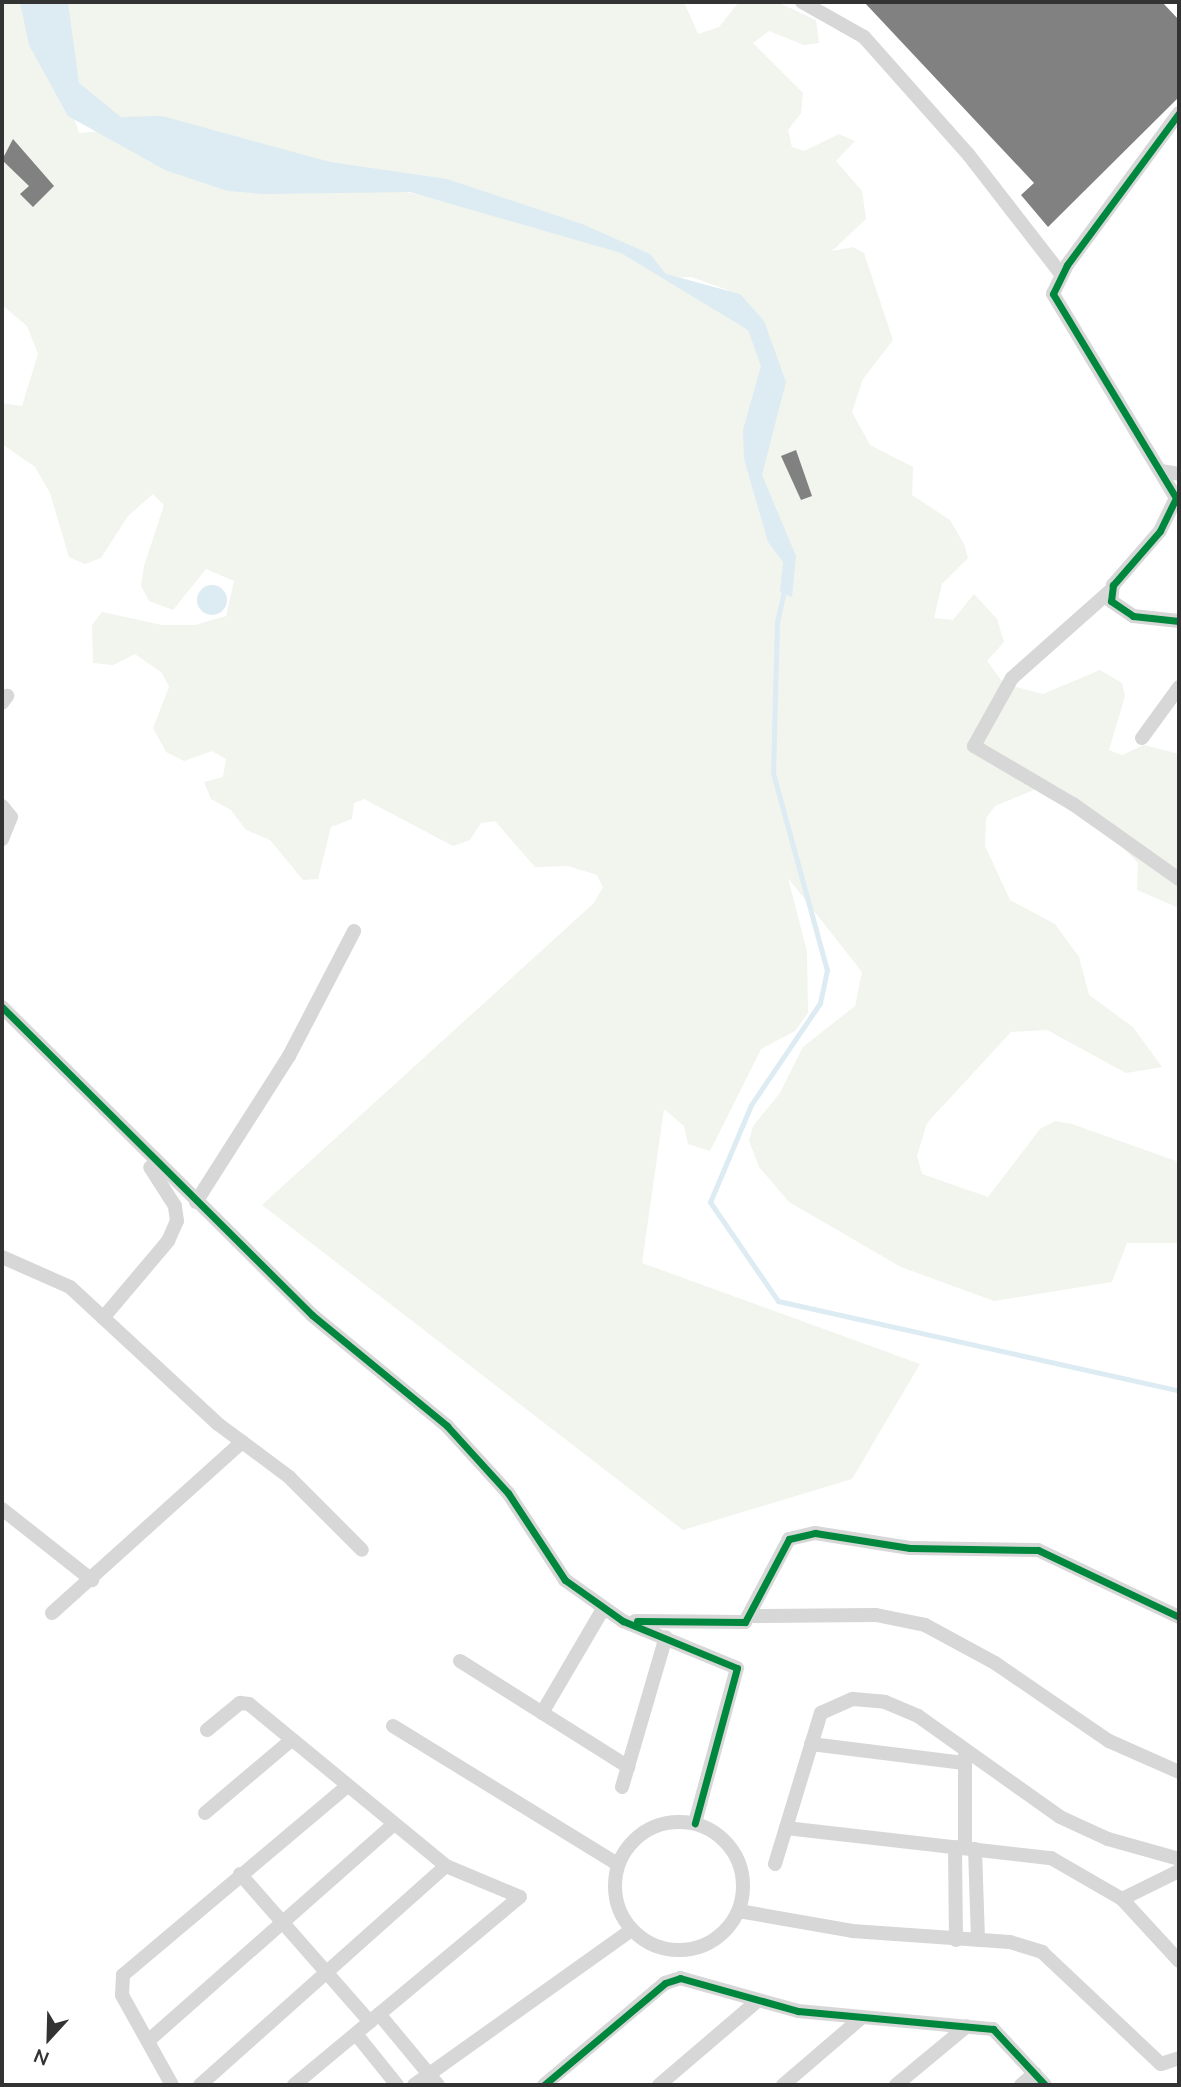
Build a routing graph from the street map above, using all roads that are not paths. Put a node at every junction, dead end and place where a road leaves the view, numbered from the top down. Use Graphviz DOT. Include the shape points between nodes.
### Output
graph roads {
  1 [pos="802,2"];
  2 [pos="1179,113"];
  3 [pos="1062,274"];
  4 [pos="1161,471"];
  5 [pos="1179,474"];
  6 [pos="1110,591"];
  7 [pos="1179,621"];
  8 [pos="1179,687"];
  9 [pos="1142,738"];
  10 [pos="2,806"];
  11 [pos="2,839"];
  12 [pos="1179,879"];
  13 [pos="354,932"];
  14 [pos="2,1007"];
  15 [pos="136,1146"];
  16 [pos="196,1202"];
  17 [pos="2,1257"];
  18 [pos="103,1318"];
  19 [pos="242,1441"];
  20 [pos="2,1509"];
  21 [pos="362,1550"];
  22 [pos="92,1580"];
  23 [pos="603,1609"];
  24 [pos="52,1613"];
  25 [pos="752,1616"];
  26 [pos="1179,1617"];
  27 [pos="623,1621"];
  28 [pos="666,1637"];
  29 [pos="460,1661"];
  30 [pos="542,1713"];
  31 [pos="393,1726"];
  32 [pos="207,1730"];
  33 [pos="289,1742"];
  34 [pos="811,1744"];
  35 [pos="965,1746"];
  36 [pos="964,1763"];
  37 [pos="628,1767"];
  38 [pos="1179,1772"];
  39 [pos="622,1787"];
  40 [pos="345,1788"];
  41 [pos="205,1813"];
  42 [pos="695,1823"];
  43 [pos="392,1826"];
  44 [pos="786,1828"];
  45 [pos="965,1848"];
  46 [pos="1179,1859"];
  47 [pos="617,1864"];
  48 [pos="775,1864"];
  49 [pos="446,1866"];
  50 [pos="1179,1871"];
  51 [pos="240,1874"];
  52 [pos="1122,1899"];
  53 [pos="739,1911"];
  54 [pos="282,1927"];
  55 [pos="631,1930"];
  56 [pos="956,1940"];
  57 [pos="978,1940"];
  58 [pos="1179,1961"];
  59 [pos="327,1978"];
  60 [pos="755,2003"];
  61 [pos="375,2018"];
  62 [pos="860,2019"];
  63 [pos="967,2026"];
  64 [pos="356,2034"];
  65 [pos="148,2040"];
  66 [pos="1179,2058"];
  67 [pos="1035,2073"];
  68 [pos="433,2080"];
  69 [pos="172,2085"];
  70 [pos="201,2085"];
  71 [pos="294,2085"];
  72 [pos="397,2085"];
  73 [pos="414,2085"];
  74 [pos="544,2085"];
  75 [pos="659,2085"];
  76 [pos="783,2085"];
  77 [pos="896,2085"];
  78 [pos="1021,2085"];
  79 [pos="1045,2085"];
  1 -- 3 [label="street" via="864,37 968,154"];
  2 -- 3 [label="street"];
  3 -- 4 [label="street" via="1054,294 1057,309"];
  4 -- 5 [label="street"];
  4 -- 6 [label="street" via="1175,507"];
  6 -- 7 [label="street" via="1124,613"];
  6 -- 12 [label="street" via="1079,612 1012,678 974,746 1073,803"];
  8 -- 9 [label="street"];
  10 -- 11 [label="street" via="11,817"];
  13 -- 16 [label="street" via="295,1047"];
  14 -- 15 [label="street"];
  15 -- 16 [label="street"];
  15 -- 18 [label="street" via="175,1206 177,1221 168,1241"];
  16 -- 23 [label="street" via="312,1315 447,1426 508,1493 565,1580"];
  17 -- 18 [label="street" via="59,1279"];
  18 -- 19 [label="street"];
  19 -- 21 [label="street" via="289,1477"];
  19 -- 22 [label="street"];
  20 -- 22 [label="street"];
  22 -- 24 [label="street"];
  23 -- 27 [label="street"];
  23 -- 30 [label="street"];
  25 -- 26 [label="street" via="789,1539 815,1533 921,1549 1038,1550"];
  25 -- 27 [label="street" via="736,1625"];
  25 -- 38 [label="street" via="876,1615 925,1625 978,1653 1109,1741"];
  27 -- 28 [label="street"];
  28 -- 37 [label="street"];
  28 -- 42 [label="street" via="737,1668"];
  29 -- 30 [label="street"];
  30 -- 37 [label="street"];
  31 -- 47 [label="street"];
  32 -- 33 [label="street" via="245,1702"];
  33 -- 40 [label="street"];
  33 -- 41 [label="street"];
  34 -- 35 [label="street" via="821,1713 853,1699 885,1702"];
  34 -- 36 [label="street"];
  34 -- 44 [label="street"];
  35 -- 36 [label="street"];
  35 -- 46 [label="street" via="1060,1817 1108,1839"];
  36 -- 45 [label="street"];
  37 -- 39 [label="street"];
  40 -- 43 [label="street"];
  40 -- 51 [label="street"];
  42 -- 47 [label="street" via="649,1828"];
  42 -- 53 [label="street" via="716,1832 736,1857 744,1890"];
  43 -- 49 [label="street"];
  43 -- 54 [label="street"];
  44 -- 45 [label="street"];
  44 -- 48 [label="street"];
  45 -- 52 [label="street" via="1051,1858"];
  45 -- 56 [label="street"];
  45 -- 57 [label="street"];
  47 -- 55 [label="street" via="614,1887"];
  49 -- 59 [label="street"];
  49 -- 61 [label="street" via="520,1897"];
  50 -- 52 [label="street"];
  51 -- 54 [label="street"];
  51 -- 65 [label="street" via="123,1976 122,1995"];
  52 -- 58 [label="street"];
  53 -- 55 [label="street" via="725,1932 703,1946 678,1951 653,1945"];
  53 -- 56 [label="street"];
  54 -- 59 [label="street"];
  54 -- 65 [label="street"];
  55 -- 68 [label="street"];
  56 -- 57 [label="street"];
  57 -- 66 [label="street" via="1042,1952 1161,2064"];
  59 -- 61 [label="street"];
  59 -- 70 [label="street"];
  60 -- 62 [label="street"];
  60 -- 74 [label="street" via="680,1978 666,1983"];
  60 -- 75 [label="street"];
  61 -- 64 [label="street"];
  61 -- 68 [label="street"];
  62 -- 63 [label="street"];
  62 -- 76 [label="street"];
  63 -- 67 [label="street" via="1000,2033"];
  63 -- 77 [label="street"];
  64 -- 71 [label="street"];
  64 -- 72 [label="street"];
  65 -- 69 [label="street"];
  67 -- 78 [label="street"];
  67 -- 79 [label="street"];
  68 -- 73 [label="street"];
}
